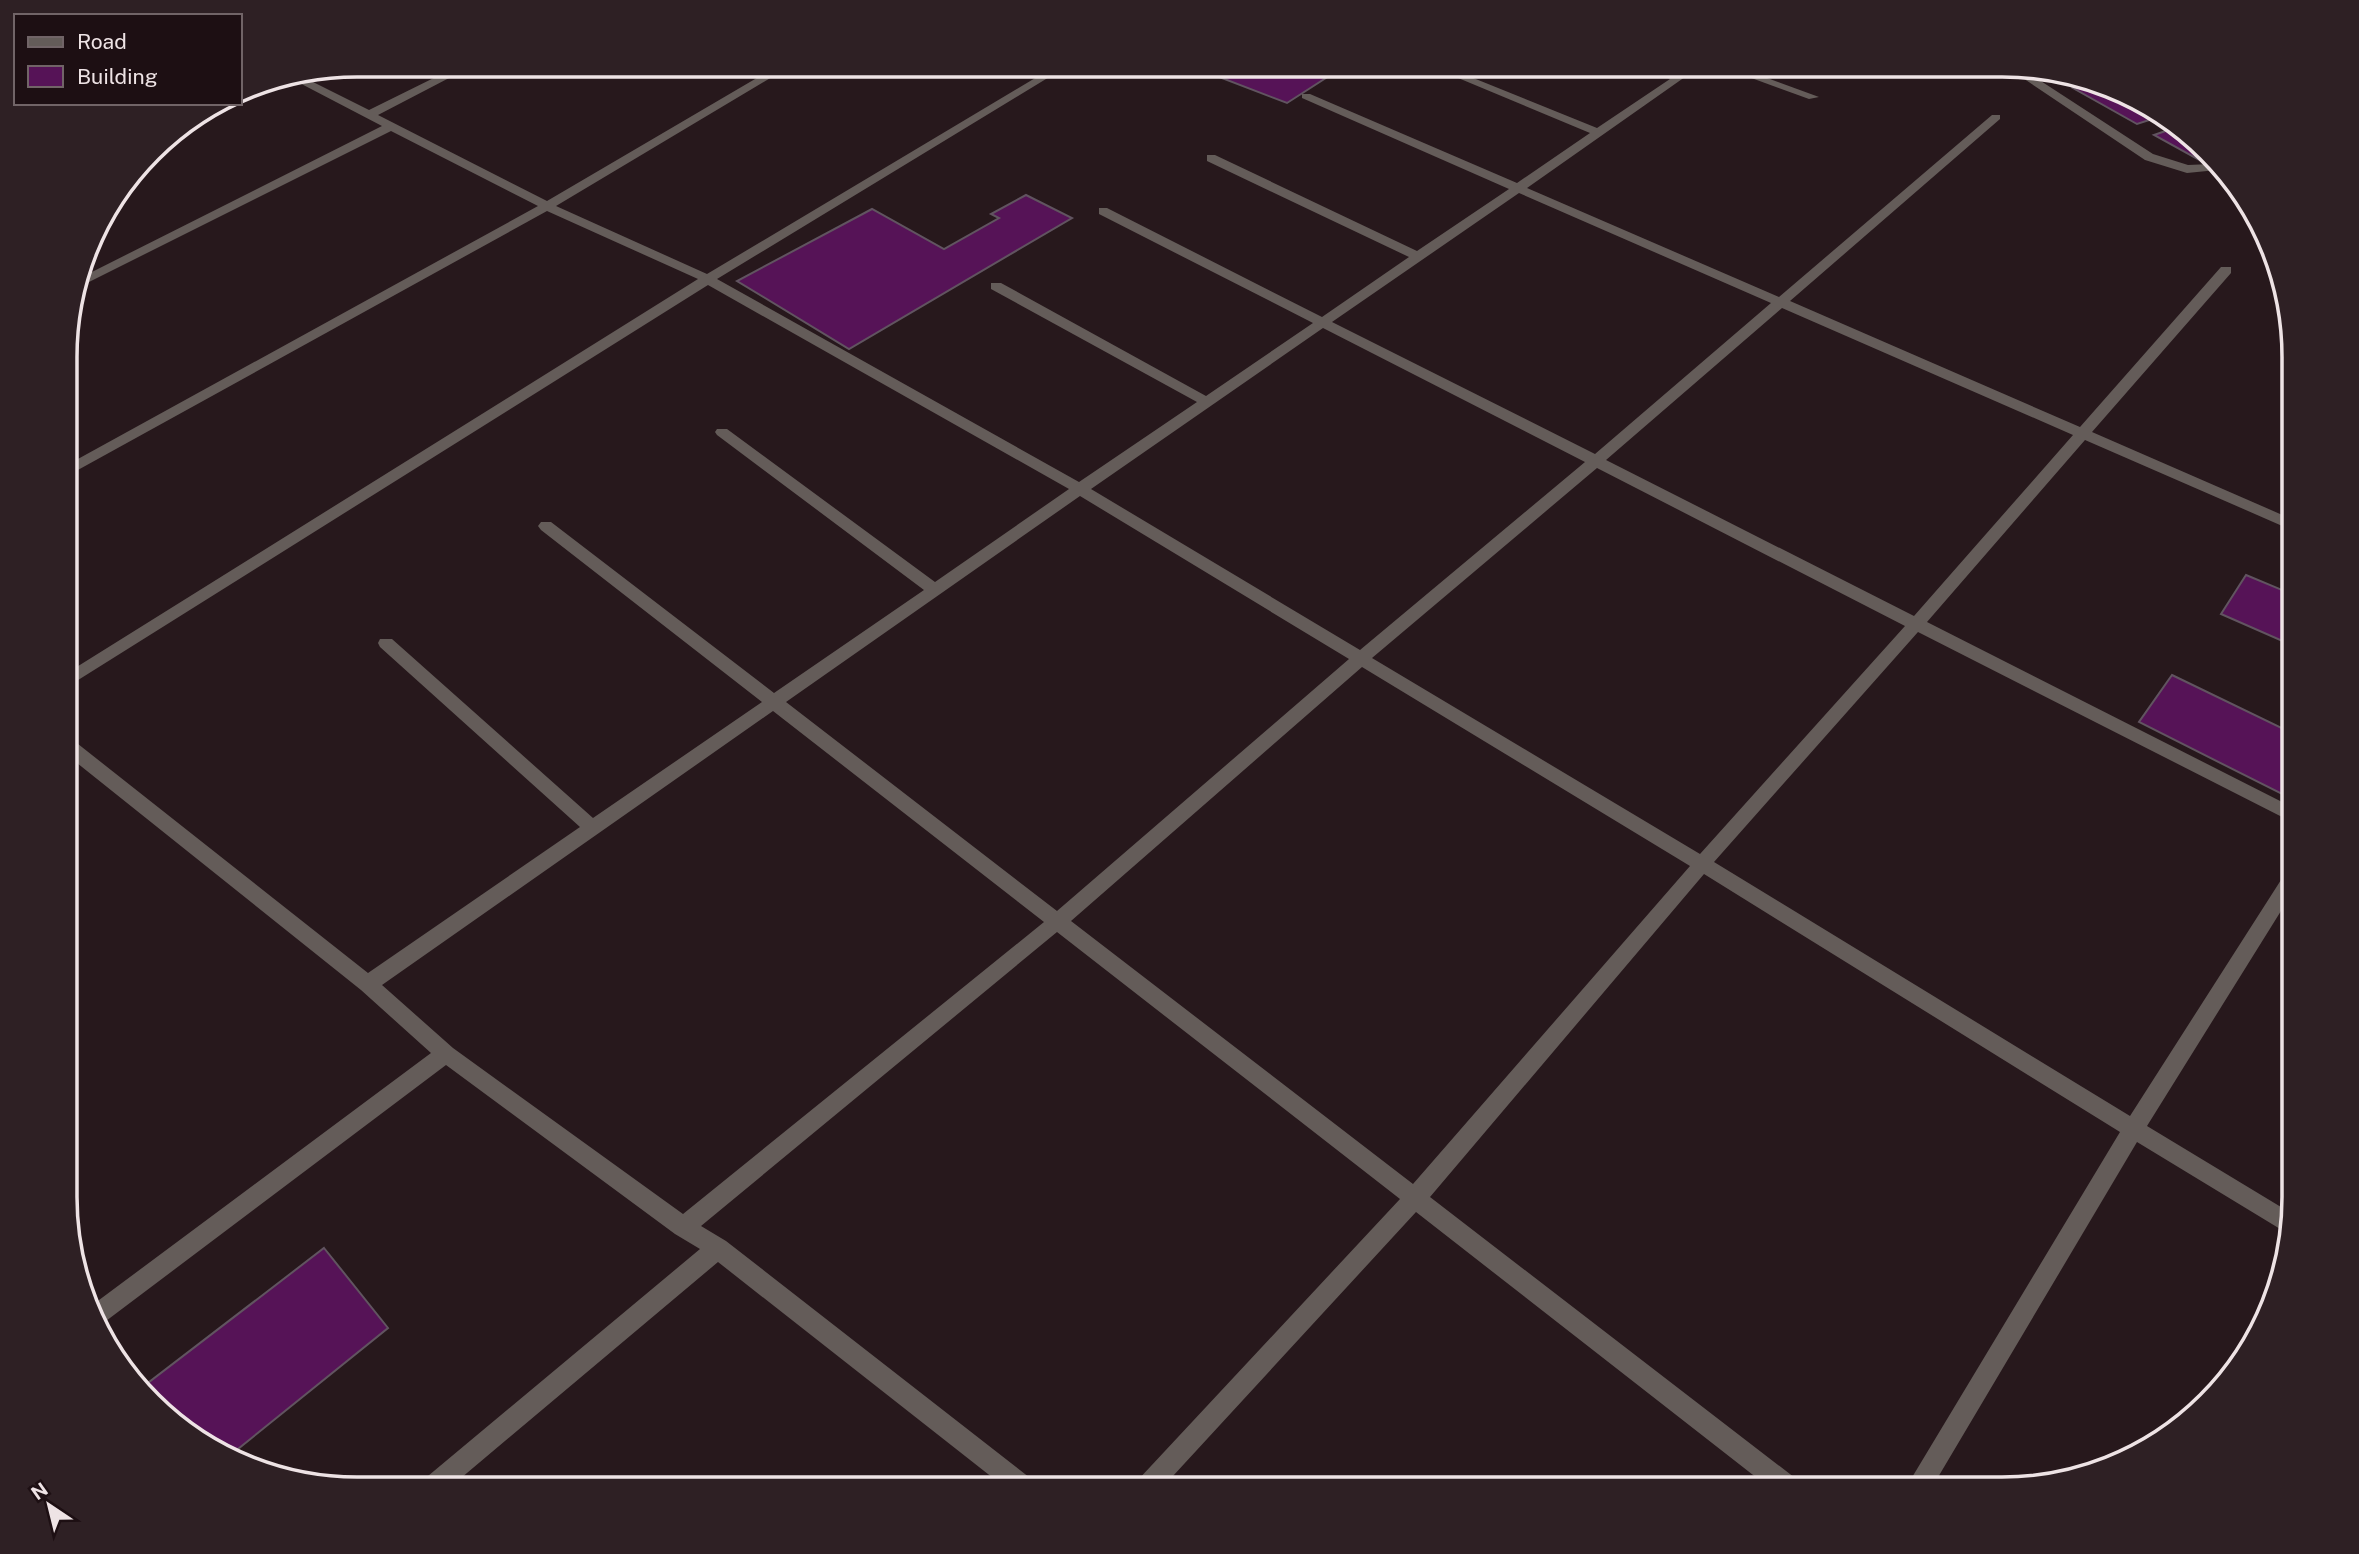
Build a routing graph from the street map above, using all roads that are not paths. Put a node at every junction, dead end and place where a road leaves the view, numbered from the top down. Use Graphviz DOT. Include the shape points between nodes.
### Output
graph roads {
  1 [pos="444,77"];
  2 [pos="768,77"];
  3 [pos="1044,77"];
  4 [pos="1461,77"];
  5 [pos="1756,77"];
  6 [pos="1679,78"];
  7 [pos="2031,79"];
  8 [pos="304,82"];
  9 [pos="1306,96"];
  10 [pos="1812,97"];
  11 [pos="367,116"];
  12 [pos="1996,117"];
  13 [pos="392,127"];
  14 [pos="1599,133"];
  15 [pos="1211,158"];
  16 [pos="2208,167"];
  17 [pos="1518,188"];
  18 [pos="548,206"];
  19 [pos="1103,211"];
  20 [pos="1419,257"];
  21 [pos="2225,270"];
  22 [pos="89,279"];
  23 [pos="708,279"];
  24 [pos="996,286"];
  25 [pos="1780,302"];
  26 [pos="1324,323"];
  27 [pos="1209,403"];
  28 [pos="722,432"];
  29 [pos="2083,434"];
  30 [pos="1596,461"];
  31 [pos="77,465"];
  32 [pos="1080,489"];
  33 [pos="2282,521"];
  34 [pos="546,526"];
  35 [pos="936,591"];
  36 [pos="1916,624"];
  37 [pos="387,643"];
  38 [pos="1361,659"];
  39 [pos="77,675"];
  40 [pos="775,702"];
  41 [pos="77,753"];
  42 [pos="2282,810"];
  43 [pos="593,828"];
  44 [pos="1702,864"];
  45 [pos="2282,893"];
  46 [pos="1058,921"];
  47 [pos="368,984"];
  48 [pos="446,1054"];
  49 [pos="2134,1128"];
  50 [pos="1415,1198"];
  51 [pos="2281,1219"];
  52 [pos="683,1227"];
  53 [pos="718,1248"];
  54 [pos="102,1312"];
  55 [pos="444,1477"];
  56 [pos="1011,1477"];
  57 [pos="1156,1477"];
  58 [pos="1775,1477"];
  59 [pos="1924,1477"];
  1 -- 11 [label="street"];
  2 -- 18 [label="street"];
  3 -- 23 [label="street"];
  4 -- 14 [label="street"];
  5 -- 10 [label="street"];
  6 -- 14 [label="street"];
  7 -- 16 [label="street" via="2149,157 2187,169"];
  8 -- 11 [label="street"];
  9 -- 17 [label="street"];
  11 -- 13 [label="street"];
  12 -- 25 [label="street"];
  13 -- 18 [label="street"];
  13 -- 22 [label="street"];
  14 -- 17 [label="street"];
  15 -- 20 [label="street"];
  17 -- 20 [label="street"];
  17 -- 25 [label="street"];
  18 -- 23 [label="street"];
  18 -- 31 [label="street"];
  19 -- 26 [label="street"];
  20 -- 26 [label="street"];
  21 -- 29 [label="street"];
  23 -- 32 [label="street"];
  23 -- 39 [label="street"];
  24 -- 27 [label="street"];
  25 -- 29 [label="street"];
  25 -- 30 [label="street"];
  26 -- 27 [label="street"];
  26 -- 30 [label="street"];
  27 -- 32 [label="street"];
  28 -- 35 [label="street"];
  29 -- 33 [label="street"];
  29 -- 36 [label="street"];
  30 -- 36 [label="street"];
  30 -- 38 [label="street"];
  32 -- 35 [label="street"];
  32 -- 38 [label="street"];
  34 -- 40 [label="street"];
  35 -- 40 [label="street"];
  36 -- 42 [label="street"];
  36 -- 44 [label="street"];
  37 -- 43 [label="street"];
  38 -- 44 [label="street"];
  38 -- 46 [label="street"];
  40 -- 43 [label="street"];
  40 -- 46 [label="street"];
  41 -- 47 [label="street"];
  43 -- 47 [label="street"];
  44 -- 49 [label="street"];
  44 -- 50 [label="street"];
  45 -- 49 [label="street"];
  46 -- 50 [label="street"];
  46 -- 52 [label="street"];
  47 -- 48 [label="street"];
  48 -- 52 [label="street"];
  48 -- 54 [label="street"];
  49 -- 51 [label="street"];
  49 -- 59 [label="street"];
  50 -- 57 [label="street"];
  50 -- 58 [label="street"];
  52 -- 53 [label="street"];
  53 -- 55 [label="street"];
  53 -- 56 [label="street"];
}
